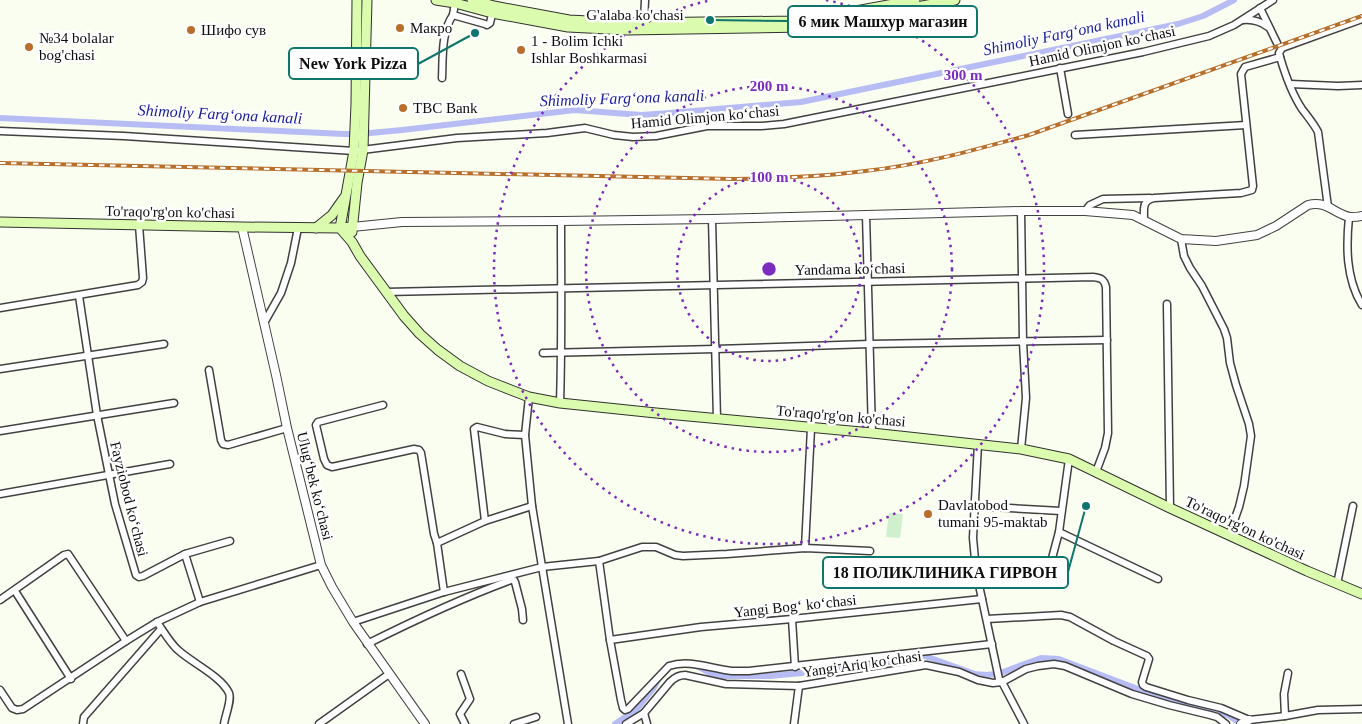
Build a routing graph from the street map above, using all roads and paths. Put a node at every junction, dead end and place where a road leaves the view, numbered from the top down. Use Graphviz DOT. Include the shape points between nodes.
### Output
graph roads {
  1 [pos="357,0"];
  2 [pos="367,0"];
  3 [pos="436,0"];
  4 [pos="472,0"];
  5 [pos="645,0"];
  6 [pos="914,0"];
  7 [pos="955,0"];
  8 [pos="1273,0"];
  9 [pos="455,3"];
  10 [pos="1260,8"];
  11 [pos="493,10"];
  12 [pos="453,15"];
  13 [pos="854,15"];
  14 [pos="1362,19"];
  15 [pos="1241,20"];
  16 [pos="644,23"];
  17 [pos="1269,28"];
  18 [pos="1277,43"];
  19 [pos="1280,57"];
  20 [pos="1060,68"];
  21 [pos="442,78"];
  22 [pos="1290,84"];
  23 [pos="1362,85"];
  24 [pos="1068,114"];
  25 [pos="360,121"];
  26 [pos="1246,125"];
  27 [pos="0,130"];
  28 [pos="1075,135"];
  29 [pos="359,151"];
  30 [pos="347,193"];
  31 [pos="1154,198"];
  32 [pos="1328,206"];
  33 [pos="1021,211"];
  34 [pos="1085,211"];
  35 [pos="866,215"];
  36 [pos="1362,216"];
  37 [pos="1349,217"];
  38 [pos="712,219"];
  39 [pos="1144,219"];
  40 [pos="561,221"];
  41 [pos="0,222"];
  42 [pos="139,225"];
  43 [pos="242,227"];
  44 [pos="352,227"];
  45 [pos="298,228"];
  46 [pos="316,228"];
  47 [pos="340,228"];
  48 [pos="1181,239"];
  49 [pos="352,242"];
  50 [pos="1022,278"];
  51 [pos="869,281"];
  52 [pos="714,285"];
  53 [pos="560,288"];
  54 [pos="386,292"];
  55 [pos="79,296"];
  56 [pos="1167,304"];
  57 [pos="1362,305"];
  58 [pos="0,308"];
  59 [pos="264,323"];
  60 [pos="1107,340"];
  61 [pos="1023,342"];
  62 [pos="164,344"];
  63 [pos="870,344"];
  64 [pos="716,349"];
  65 [pos="562,352"];
  66 [pos="543,353"];
  67 [pos="88,355"];
  68 [pos="0,369"];
  69 [pos="209,370"];
  70 [pos="529,397"];
  71 [pos="560,402"];
  72 [pos="174,403"];
  73 [pos="383,405"];
  74 [pos="97,415"];
  75 [pos="717,419"];
  76 [pos="287,428"];
  77 [pos="811,428"];
  78 [pos="0,431"];
  79 [pos="872,433"];
  80 [pos="525,435"];
  81 [pos="978,444"];
  82 [pos="1021,448"];
  83 [pos="1068,459"];
  84 [pos="170,464"];
  85 [pos="1096,472"];
  86 [pos="109,475"];
  87 [pos="0,494"];
  88 [pos="532,506"];
  89 [pos="975,506"];
  90 [pos="1353,506"];
  91 [pos="1170,508"];
  92 [pos="1061,511"];
  93 [pos="486,521"];
  94 [pos="1060,532"];
  95 [pos="1229,536"];
  96 [pos="230,541"];
  97 [pos="437,543"];
  98 [pos="805,548"];
  99 [pos="870,551"];
  100 [pos="185,554"];
  101 [pos="599,561"];
  102 [pos="1051,562"];
  103 [pos="321,565"];
  104 [pos="542,567"];
  105 [pos="1158,579"];
  106 [pos="1337,584"];
  107 [pos="15,591"];
  108 [pos="444,592"];
  109 [pos="1362,594"];
  110 [pos="982,599"];
  111 [pos="0,600"];
  112 [pos="200,602"];
  113 [pos="792,619"];
  114 [pos="987,619"];
  115 [pos="523,620"];
  116 [pos="157,622"];
  117 [pos="353,622"];
  118 [pos="161,629"];
  119 [pos="610,640"];
  120 [pos="126,641"];
  121 [pos="368,644"];
  122 [pos="992,644"];
  123 [pos="795,667"];
  124 [pos="1288,673"];
  125 [pos="389,674"];
  126 [pos="461,674"];
  127 [pos="70,679"];
  128 [pos="1000,681"];
  129 [pos="798,686"];
  130 [pos="0,690"];
  131 [pos="1362,709"];
  132 [pos="644,713"];
  133 [pos="1285,716"];
  134 [pos="536,717"];
  135 [pos="1249,720"];
  136 [pos="83,724"];
  137 [pos="224,724"];
  138 [pos="319,724"];
  139 [pos="425,724"];
  140 [pos="464,724"];
  141 [pos="514,724"];
  142 [pos="568,724"];
  143 [pos="626,724"];
  144 [pos="647,724"];
  145 [pos="794,724"];
  146 [pos="1024,724"];
  147 [pos="1226,724"];
  148 [pos="1241,724"];
  1 -- 25 [label="main road"];
  2 -- 25 [label="main road"];
  3 -- 9 [label="main road, G'alaba ko'chasi"];
  4 -- 11 [label="main road, G'alaba ko'chasi"];
  5 -- 16 [label="street"];
  6 -- 13 [label="main road, G'alaba ko'chasi"];
  7 -- 13 [label="main road, G'alaba ko'chasi"];
  8 -- 10 [label="street, Hamid Olimjon koʻchasi"];
  9 -- 11 [label="main road, G'alaba ko'chasi"];
  9 -- 12 [label="street"];
  10 -- 15 [label="street, Hamid Olimjon koʻchasi"];
  10 -- 17 [label="street"];
  11 -- 12 [label="street" via="487,25"];
  11 -- 13 [label="main road, G'alaba ko'chasi" via="568,27 617,30 805,27"];
  11 -- 16 [label="main road, G'alaba ko'chasi" via="569,20"];
  12 -- 21 [label="street" via="446,33"];
  13 -- 16 [label="main road, G'alaba ko'chasi" via="795,21"];
  14 -- 19 [label="street" via="1282,48"];
  15 -- 17 [label="street" via="1255,20"];
  15 -- 20 [label="street, Hamid Olimjon koʻchasi" via="1209,36"];
  17 -- 18 [label="street"];
  19 -- 22 [label="street"];
  19 -- 26 [label="street" via="1242,70"];
  20 -- 24 [label="street"];
  20 -- 29 [label="street, Hamid Olimjon koʻchasi" via="784,124 707,126 656,136 614,135 585,128 457,138"];
  22 -- 23 [label="street"];
  22 -- 32 [label="street" via="1318,132"];
  25 -- 29 [label="main road"];
  26 -- 28 [label="street"];
  26 -- 31 [label="street" via="1252,190"];
  27 -- 29 [label="street, Hamid Olimjon koʻchasi"];
  29 -- 30 [label="main road"];
  29 -- 44 [label="main road"];
  30 -- 46 [label="main road" via="332,215"];
  30 -- 47 [label="main road"];
  31 -- 34 [label="street" via="1103,199"];
  31 -- 39 [label="street" via="1145,203"];
  32 -- 37 [label="street"];
  32 -- 48 [label="street" via="1308,205 1258,235 1216,240"];
  33 -- 34 [label="street"];
  33 -- 35 [label="street"];
  33 -- 50 [label="street"];
  34 -- 39 [label="street"];
  35 -- 38 [label="street"];
  35 -- 51 [label="street"];
  36 -- 37 [label="street"];
  37 -- 57 [label="street" via="1350,272"];
  38 -- 40 [label="street"];
  38 -- 52 [label="street"];
  39 -- 48 [label="street"];
  40 -- 44 [label="street" via="402,222"];
  40 -- 53 [label="street"];
  41 -- 42 [label="main road, To'raqo'rg'on ko'chasi"];
  42 -- 43 [label="main road, To'raqo'rg'on ko'chasi"];
  42 -- 55 [label="street" via="142,282"];
  43 -- 45 [label="main road, To'raqo'rg'on ko'chasi"];
  43 -- 59 [label="street, Ulugʻbek koʻchasi"];
  44 -- 47 [label="main road, To'raqo'rg'on ko'chasi"];
  44 -- 49 [label="main road"];
  45 -- 46 [label="main road, To'raqo'rg'on ko'chasi"];
  45 -- 59 [label="street" via="281,293"];
  46 -- 47 [label="main road, To'raqo'rg'on ko'chasi"];
  47 -- 49 [label="main road, To'raqo'rg'on ko'chasi"];
  48 -- 95 [label="street" via="1184,256 1224,329 1232,371 1251,436 1244,486"];
  49 -- 54 [label="main road, To'raqo'rg'on ko'chasi"];
  50 -- 51 [label="street, Yandama koʻchasi"];
  50 -- 60 [label="street, Yandama koʻchasi" via="1100,278 1106,287"];
  50 -- 61 [label="street"];
  51 -- 52 [label="street, Yandama koʻchasi"];
  51 -- 63 [label="street"];
  52 -- 53 [label="street, Yandama koʻchasi"];
  52 -- 64 [label="street"];
  53 -- 54 [label="street, Yandama koʻchasi"];
  53 -- 65 [label="street"];
  54 -- 70 [label="main road, To'raqo'rg'on ko'chasi" via="420,334 438,350 488,381"];
  55 -- 58 [label="street"];
  55 -- 67 [label="street, Fayziobod koʻchasi"];
  56 -- 91 [label="street"];
  59 -- 76 [label="street, Ulugʻbek koʻchasi"];
  60 -- 61 [label="street"];
  60 -- 85 [label="street, Yandama koʻchasi" via="1108,433"];
  61 -- 63 [label="street"];
  61 -- 82 [label="street" via="1026,398"];
  62 -- 67 [label="street"];
  63 -- 64 [label="street"];
  63 -- 79 [label="street"];
  64 -- 65 [label="street"];
  64 -- 75 [label="street"];
  65 -- 66 [label="street"];
  65 -- 71 [label="street"];
  67 -- 68 [label="street"];
  67 -- 74 [label="street, Fayziobod koʻchasi"];
  69 -- 76 [label="street" via="223,444"];
  70 -- 71 [label="main road, To'raqo'rg'on ko'chasi"];
  70 -- 80 [label="street"];
  71 -- 75 [label="main road, To'raqo'rg'on ko'chasi"];
  72 -- 74 [label="street"];
  73 -- 97 [label="street" via="318,422 324,459 332,467 418,450"];
  74 -- 78 [label="street"];
  74 -- 86 [label="street, Fayziobod koʻchasi"];
  75 -- 77 [label="main road, To'raqo'rg'on ko'chasi"];
  76 -- 103 [label="street, Ulugʻbek koʻchasi"];
  77 -- 79 [label="main road, To'raqo'rg'on ko'chasi"];
  77 -- 98 [label="street"];
  79 -- 81 [label="main road, To'raqo'rg'on ko'chasi"];
  80 -- 88 [label="street"];
  80 -- 93 [label="street" via="474,429"];
  81 -- 82 [label="main road, To'raqo'rg'on ko'chasi"];
  81 -- 89 [label="street"];
  82 -- 83 [label="main road, To'raqo'rg'on ko'chasi"];
  83 -- 85 [label="main road, To'raqo'rg'on ko'chasi"];
  83 -- 92 [label="street"];
  84 -- 86 [label="street"];
  85 -- 91 [label="main road, To'raqo'rg'on ko'chasi"];
  86 -- 87 [label="street"];
  86 -- 100 [label="street, Fayziobod koʻchasi" via="136,575 143,576"];
  88 -- 93 [label="street"];
  88 -- 104 [label="street"];
  89 -- 92 [label="street"];
  89 -- 110 [label="street" via="973,538"];
  90 -- 106 [label="street"];
  91 -- 95 [label="main road, To'raqo'rg'on ko'chasi"];
  92 -- 94 [label="street"];
  93 -- 97 [label="street"];
  94 -- 102 [label="street"];
  94 -- 105 [label="street"];
  95 -- 106 [label="main road, To'raqo'rg'on ko'chasi"];
  96 -- 100 [label="street"];
  97 -- 108 [label="street"];
  98 -- 99 [label="street"];
  98 -- 101 [label="street" via="684,556 656,546"];
  100 -- 112 [label="street"];
  101 -- 104 [label="street"];
  101 -- 119 [label="street"];
  103 -- 112 [label="street"];
  103 -- 117 [label="street, Ulugʻbek koʻchasi"];
  104 -- 108 [label="street"];
  104 -- 142 [label="street"];
  106 -- 109 [label="main road, To'raqo'rg'on ko'chasi"];
  107 -- 111 [label="street"];
  107 -- 120 [label="street" via="68,554"];
  107 -- 127 [label="street"];
  108 -- 117 [label="street"];
  110 -- 113 [label="street, Yangi Bogʻ koʻchasi"];
  110 -- 114 [label="street"];
  112 -- 116 [label="street"];
  113 -- 119 [label="street, Yangi Bogʻ koʻchasi"];
  113 -- 123 [label="street"];
  114 -- 122 [label="street"];
  114 -- 135 [label="street" via="1070,617 1147,656 1149,659 1142,682 1146,688 1221,708"];
  115 -- 121 [label="street" via="515,582 511,580 416,619"];
  116 -- 118 [label="street"];
  116 -- 120 [label="street"];
  117 -- 121 [label="street, Ulugʻbek koʻchasi"];
  118 -- 136 [label="street" via="84,717"];
  118 -- 137 [label="street" via="178,650 216,678 229,694"];
  119 -- 123 [label="street" via="625,710 668,666 677,663 732,671"];
  120 -- 127 [label="street"];
  121 -- 125 [label="street, Ulugʻbek koʻchasi"];
  122 -- 123 [label="street"];
  122 -- 128 [label="street"];
  124 -- 133 [label="street" via="1284,694"];
  125 -- 138 [label="street"];
  125 -- 139 [label="street, Ulugʻbek koʻchasi"];
  126 -- 140 [label="street" via="470,699 460,714"];
  127 -- 130 [label="street" via="20,710 12,708"];
  128 -- 129 [label="street, Yangi Ariq koʻchasi" via="978,680 926,665"];
  128 -- 146 [label="street"];
  128 -- 147 [label="street" via="1026,669 1061,665 1132,694 1217,717"];
  129 -- 132 [label="street, Yangi Ariq koʻchasi" via="726,684 680,675 674,677"];
  129 -- 145 [label="street"];
  131 -- 133 [label="street" via="1318,710"];
  132 -- 143 [label="street, Yangi Ariq koʻchasi"];
  132 -- 144 [label="street"];
  133 -- 135 [label="street"];
  134 -- 141 [label="street"];
  135 -- 148 [label="street"];
}
